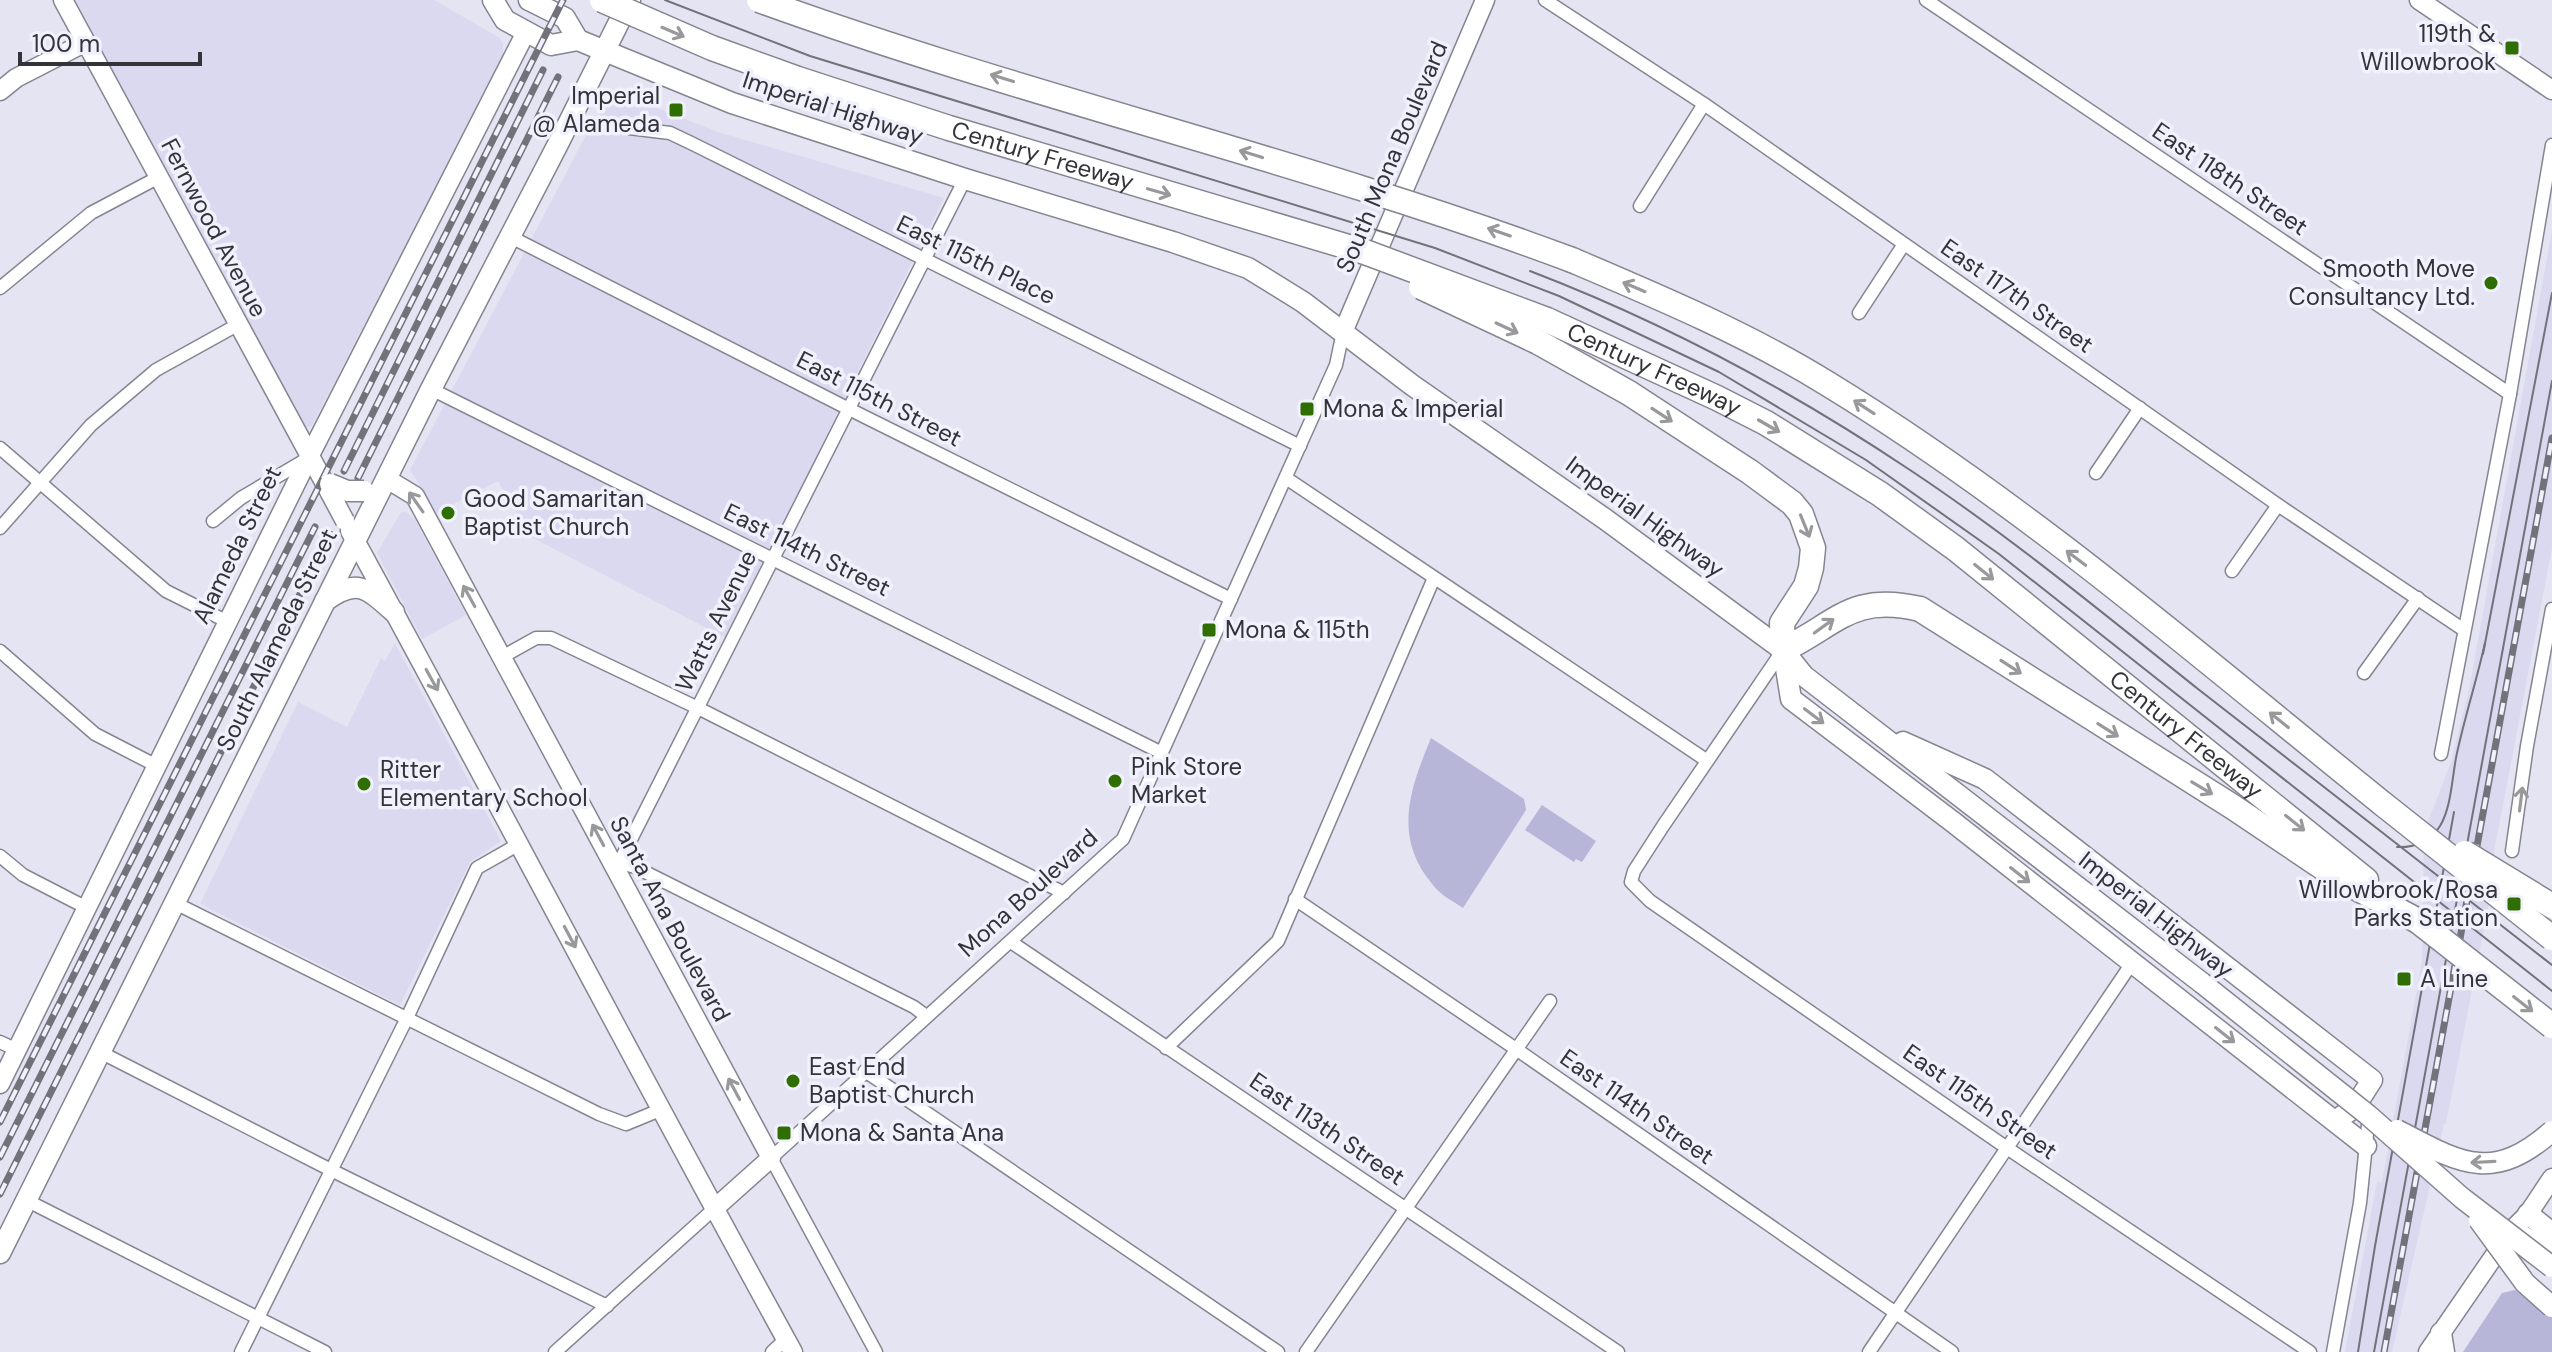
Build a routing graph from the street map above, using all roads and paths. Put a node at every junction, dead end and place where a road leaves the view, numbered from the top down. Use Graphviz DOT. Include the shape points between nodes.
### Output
graph roads {
  1 [pos="63,0"];
  2 [pos="493,0"];
  3 [pos="529,0"];
  4 [pos="602,0"];
  5 [pos="630,0"];
  6 [pos="759,0"];
  7 [pos="1485,0"];
  8 [pos="1545,0"];
  9 [pos="1926,0"];
  10 [pos="2419,0"];
  11 [pos="526,32"];
  12 [pos="578,40"];
  13 [pos="86,42"];
  14 [pos="604,53"];
  15 [pos="2552,90"];
  16 [pos="0,91"];
  17 [pos="1704,104"];
  18 [pos="629,128"];
  19 [pos="2552,145"];
  20 [pos="159,177"];
  21 [pos="965,179"];
  22 [pos="1640,206"];
  23 [pos="509,236"];
  24 [pos="1904,244"];
  25 [pos="924,260"];
  26 [pos="0,288"];
  27 [pos="1859,313"];
  28 [pos="239,324"];
  29 [pos="1542,331"];
  30 [pos="1343,332"];
  31 [pos="431,389"];
  32 [pos="2510,394"];
  33 [pos="2140,408"];
  34 [pos="849,409"];
  35 [pos="1300,446"];
  36 [pos="0,448"];
  37 [pos="309,457"];
  38 [pos="2096,473"];
  39 [pos="1286,478"];
  40 [pos="387,479"];
  41 [pos="40,483"];
  42 [pos="327,486"];
  43 [pos="2278,505"];
  44 [pos="213,521"];
  45 [pos="0,528"];
  46 [pos="355,541"];
  47 [pos="772,557"];
  48 [pos="2232,571"];
  49 [pos="1434,578"];
  50 [pos="2418,598"];
  51 [pos="1231,599"];
  52 [pos="325,601"];
  53 [pos="2552,609"];
  54 [pos="394,612"];
  55 [pos="228,622"];
  56 [pos="2464,630"];
  57 [pos="1783,650"];
  58 [pos="0,651"];
  59 [pos="502,657"];
  60 [pos="2364,673"];
  61 [pos="698,708"];
  62 [pos="1871,727"];
  63 [pos="1162,753"];
  64 [pos="2441,754"];
  65 [pos="1706,760"];
  66 [pos="157,766"];
  67 [pos="2383,804"];
  68 [pos="521,843"];
  69 [pos="2512,851"];
  70 [pos="0,856"];
  71 [pos="616,869"];
  72 [pos="2368,888"];
  73 [pos="1064,893"];
  74 [pos="1295,899"];
  75 [pos="175,903"];
  76 [pos="2552,906"];
  77 [pos="87,908"];
  78 [pos="2552,938"];
  79 [pos="1011,942"];
  80 [pos="2132,963"];
  81 [pos="1550,1001"];
  82 [pos="926,1016"];
  83 [pos="406,1020"];
  84 [pos="2552,1026"];
  85 [pos="8,1046"];
  86 [pos="1166,1048"];
  87 [pos="1516,1049"];
  88 [pos="102,1053"];
  89 [pos="865,1071"];
  90 [pos="2372,1080"];
  91 [pos="0,1084"];
  92 [pos="660,1110"];
  93 [pos="2368,1115"];
  94 [pos="2333,1120"];
  95 [pos="2552,1131"];
  96 [pos="2366,1146"];
  97 [pos="2007,1148"];
  98 [pos="771,1158"];
  99 [pos="331,1170"];
  100 [pos="2552,1178"];
  101 [pos="2462,1198"];
  102 [pos="26,1200"];
  103 [pos="715,1208"];
  104 [pos="1406,1208"];
  105 [pos="2528,1214"];
  106 [pos="2512,1230"];
  107 [pos="2552,1233"];
  108 [pos="0,1253"];
  109 [pos="2552,1253"];
  110 [pos="2492,1258"];
  111 [pos="2552,1267"];
  112 [pos="2552,1299"];
  113 [pos="607,1306"];
  114 [pos="2552,1307"];
  115 [pos="1895,1314"];
  116 [pos="258,1318"];
  117 [pos="2443,1343"];
  118 [pos="784,1348"];
  119 [pos="241,1352"];
  120 [pos="325,1352"];
  121 [pos="555,1352"];
  122 [pos="876,1352"];
  123 [pos="1278,1352"];
  124 [pos="1306,1352"];
  125 [pos="1618,1352"];
  126 [pos="1869,1352"];
  127 [pos="1952,1352"];
  128 [pos="2310,1352"];
  129 [pos="2333,1352"];
  130 [pos="2428,1352"];
  1 -- 13 [label="street, Fernwood Avenue"];
  2 -- 11 [label="main road, Imperial Highway" via="505,20"];
  3 -- 12 [label="main road, Imperial Highway" via="565,18"];
  4 -- 29 [label="highway, Century Freeway, one-way, bridge" via="712,48 893,111 1365,252 1427,291"];
  5 -- 14 [label="main road"];
  67 -- 6 [label="highway, one-way, bridge" via="2092,570 1916,441 1826,382 1709,319 1572,260 1436,211"];
  7 -- 30 [label="street, South Mona Boulevard"];
  8 -- 17 [label="street, East 117th Street"];
  9 -- 32 [label="street, East 118th Street"];
  10 -- 15 [label="street"];
  11 -- 12 [label="main road, Imperial Highway" via="551,45"];
  11 -- 37 [label="street, Alameda Street"];
  12 -- 14 [label="main road, Imperial Highway"];
  13 -- 16 [label="street"];
  13 -- 20 [label="street, Fernwood Avenue"];
  14 -- 21 [label="main road, Imperial Highway" via="732,103"];
  14 -- 23 [label="main road, South Alameda Street"];
  17 -- 22 [label="street"];
  17 -- 24 [label="street, East 117th Street"];
  18 -- 25 [label="street, East 115th Place" via="670,133"];
  19 -- 32 [label="street"];
  20 -- 26 [label="street" via="91,213"];
  20 -- 28 [label="street, Fernwood Avenue"];
  21 -- 25 [label="street, Watts Avenue"];
  21 -- 30 [label="main road, Imperial Highway" via="1248,268"];
  23 -- 31 [label="main road, South Alameda Street"];
  23 -- 34 [label="street, East 115th Street"];
  24 -- 27 [label="street"];
  24 -- 33 [label="street, East 117th Street"];
  25 -- 34 [label="street, Watts Avenue"];
  25 -- 35 [label="street, East 115th Place"];
  28 -- 37 [label="street, Fernwood Avenue"];
  28 -- 41 [label="street" via="156,370 91,425"];
  29 -- 57 [label="highway, one-way" via="1750,472 1801,514 1813,548 1811,568 1782,623"];
  29 -- 72 [label="highway, Century Freeway, one-way" via="1667,374 1766,423 1880,494 1956,549"];
  30 -- 35 [label="street, Mona Boulevard" via="1336,365"];
  30 -- 57 [label="main road, Imperial Highway"];
  31 -- 40 [label="main road, South Alameda Street"];
  31 -- 47 [label="street, East 114th Street"];
  32 -- 56 [label="street"];
  33 -- 38 [label="street"];
  33 -- 43 [label="street, East 117th Street"];
  34 -- 47 [label="street, Watts Avenue"];
  34 -- 51 [label="street, East 115th Street"];
  35 -- 39 [label="street, Mona Boulevard"];
  36 -- 41 [label="street"];
  37 -- 42 [label="street, Fernwood Avenue"];
  37 -- 44 [label="street"];
  37 -- 55 [label="street, Alameda Street"];
  39 -- 49 [label="street"];
  39 -- 51 [label="street, Mona Boulevard"];
  40 -- 42 [label="main road, bridge" via="364,491"];
  40 -- 46 [label="main road, South Alameda Street"];
  59 -- 40 [label="street, Santa Ana Boulevard, one-way" via="415,496"];
  41 -- 45 [label="street"];
  41 -- 55 [label="street" via="166,591"];
  42 -- 46 [label="street, bridge"];
  43 -- 48 [label="street"];
  43 -- 50 [label="street, East 117th Street"];
  46 -- 52 [label="main road, South Alameda Street"];
  46 -- 54 [label="street"];
  47 -- 61 [label="street, Watts Avenue"];
  47 -- 63 [label="street, East 114th Street"];
  49 -- 65 [label="street"];
  49 -- 74 [label="street"];
  50 -- 56 [label="street, East 117th Street"];
  50 -- 60 [label="street"];
  51 -- 63 [label="street, Mona Boulevard"];
  52 -- 54 [label="main road" via="352,586"];
  52 -- 75 [label="main road, South Alameda Street"];
  69 -- 53 [label="street, one-way"];
  54 -- 68 [label="street, one-way"];
  55 -- 66 [label="street, Alameda Street"];
  56 -- 64 [label="street"];
  57 -- 62 [label="main road, Imperial Highway" via="1804,676"];
  57 -- 65 [label="street"];
  57 -- 72 [label="highway, one-way" via="1857,609 1893,603 1920,609"];
  57 -- 80 [label="main road, one-way" via="1791,699"];
  58 -- 66 [label="street" via="95,734"];
  59 -- 61 [label="street" via="536,638 551,638"];
  71 -- 59 [label="street, Santa Ana Boulevard, one-way"];
  61 -- 71 [label="street, Watts Avenue"];
  61 -- 73 [label="street"];
  62 -- 90 [label="main road" via="1985,779"];
  62 -- 93 [label="main road, Imperial Highway, bridge"];
  63 -- 73 [label="street, Mona Boulevard" via="1123,839"];
  65 -- 97 [label="street, East 115th Street" via="1631,882 1650,901"];
  66 -- 77 [label="street, Alameda Street"];
  67 -- 76 [label="highway, bridge"];
  67 -- 78 [label="highway, bridge"];
  68 -- 83 [label="street" via="477,868"];
  68 -- 92 [label="street, one-way"];
  70 -- 77 [label="street" via="23,875"];
  71 -- 82 [label="street" via="624,864 635,867"];
  98 -- 71 [label="street, Santa Ana Boulevard, one-way"];
  72 -- 84 [label="highway, Century Freeway, one-way, bridge"];
  73 -- 79 [label="street, Mona Boulevard"];
  74 -- 86 [label="street" via="1278,941"];
  74 -- 87 [label="street, East 114th Street"];
  75 -- 83 [label="street"];
  75 -- 88 [label="main road, South Alameda Street"];
  77 -- 85 [label="street, Alameda Street"];
  79 -- 82 [label="street, Mona Boulevard"];
  79 -- 86 [label="street, East 113th Street"];
  80 -- 94 [label="main road, one-way"];
  80 -- 97 [label="street"];
  81 -- 87 [label="street"];
  82 -- 89 [label="street, Mona Boulevard"];
  83 -- 92 [label="street" via="626,1124"];
  83 -- 99 [label="street"];
  85 -- 91 [label="street, Alameda Street"];
  86 -- 104 [label="street, East 113th Street"];
  87 -- 104 [label="street"];
  87 -- 115 [label="street, East 114th Street"];
  88 -- 99 [label="street"];
  88 -- 102 [label="main road, South Alameda Street"];
  89 -- 98 [label="street, Mona Boulevard"];
  89 -- 123 [label="street"];
  90 -- 94 [label="main road" via="2354,1108"];
  90 -- 96 [label="street"];
  92 -- 103 [label="street"];
  95 -- 93 [label="main road, one-way, bridge" via="2518,1156 2469,1163"];
  93 -- 101 [label="main road, Imperial Highway, bridge"];
  94 -- 96 [label="main road"];
  96 -- 129 [label="street"];
  97 -- 115 [label="street"];
  97 -- 128 [label="street, East 115th Street"];
  98 -- 103 [label="street, Mona Boulevard"];
  98 -- 122 [label="street, Santa Ana Boulevard"];
  99 -- 113 [label="street"];
  99 -- 116 [label="street"];
  100 -- 105 [label="street"];
  101 -- 111 [label="main road, Imperial Highway, bridge"];
  101 -- 114 [label="main road, bridge" via="2525,1283"];
  102 -- 108 [label="main road, South Alameda Street"];
  102 -- 116 [label="street"];
  103 -- 113 [label="street, Mona Boulevard"];
  103 -- 118 [label="street"];
  104 -- 124 [label="street"];
  104 -- 125 [label="street, East 113th Street"];
  105 -- 106 [label="street"];
  105 -- 107 [label="main road"];
  106 -- 109 [label="main road"];
  106 -- 110 [label="street"];
  110 -- 112 [label="main road"];
  110 -- 117 [label="street"];
  113 -- 121 [label="street, Mona Boulevard"];
  115 -- 126 [label="street"];
  115 -- 127 [label="street, East 114th Street"];
  116 -- 119 [label="street"];
  116 -- 120 [label="street"];
  117 -- 130 [label="street"];
}
